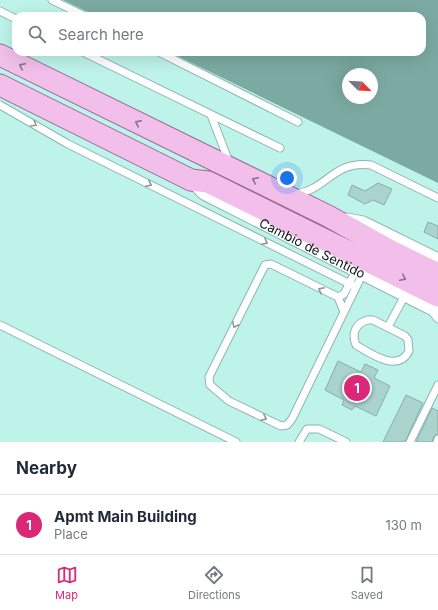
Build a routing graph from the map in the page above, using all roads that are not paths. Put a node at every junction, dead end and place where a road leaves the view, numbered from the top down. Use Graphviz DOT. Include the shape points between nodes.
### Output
graph roads {
  1 [pos="52,0"];
  2 [pos="0,11"];
  3 [pos="77,12"];
  4 [pos="12,17"];
  5 [pos="0,55"];
  6 [pos="91,56"];
  7 [pos="167,56"];
  8 [pos="0,85"];
  9 [pos="0,105"];
  10 [pos="211,115"];
  11 [pos="298,122"];
  12 [pos="280,148"];
  13 [pos="231,168"];
  14 [pos="191,180"];
  15 [pos="275,190"];
  16 [pos="438,198"];
  17 [pos="328,216"];
  18 [pos="438,260"];
  19 [pos="359,271"];
  20 [pos="438,274"];
  21 [pos="352,285"];
  22 [pos="405,295"];
  23 [pos="338,297"];
  24 [pos="435,304"];
  25 [pos="344,312"];
  26 [pos="438,319"];
  27 [pos="0,325"];
  28 [pos="388,327"];
  29 [pos="438,385"];
  30 [pos="236,442"];
  31 [pos="299,442"];
  32 [pos="346,442"];
  33 [pos="410,442"];
  1 -- 3 [label="lane"];
  2 -- 4 [label="lane"];
  13 -- 5 [label="main road, one-way"];
  6 -- 10 [label="lane"];
  7 -- 11 [label="lane"];
  8 -- 14 [label="main road"];
  9 -- 21 [label="lane, one-way" via="68,144"];
  10 -- 12 [label="lane"];
  10 -- 13 [label="lane"];
  15 -- 13 [label="main road, one-way"];
  14 -- 19 [label="street, Cambio de Sentido" via="204,193"];
  14 -- 24 [label="main road, one-way" via="208,182"];
  15 -- 16 [label="lane" via="285,194 307,192 348,165 359,164 371,165"];
  15 -- 17 [label="main road"];
  17 -- 18 [label="street" via="363,223"];
  17 -- 20 [label="main road"];
  19 -- 21 [label="lane"];
  19 -- 22 [label="street, Cambio de Sentido"];
  21 -- 23 [label="lane"];
  21 -- 25 [label="lane"];
  22 -- 24 [label="street, Cambio de Sentido"];
  22 -- 28 [label="lane"];
  23 -- 25 [label="lane"];
  23 -- 25 [label="lane, one-way" via="271,264 266,264 209,377 210,385 229,401 281,426 288,425"];
  24 -- 26 [label="lane" via="435,317"];
  27 -- 30 [label="lane"];
  28 -- 28 [label="lane" via="373,320 362,321 355,329 356,345 388,361 398,362 406,356 408,340"];
  29 -- 33 [label="lane"];
  31 -- 32 [label="lane" via="307,430 315,428"];
}
